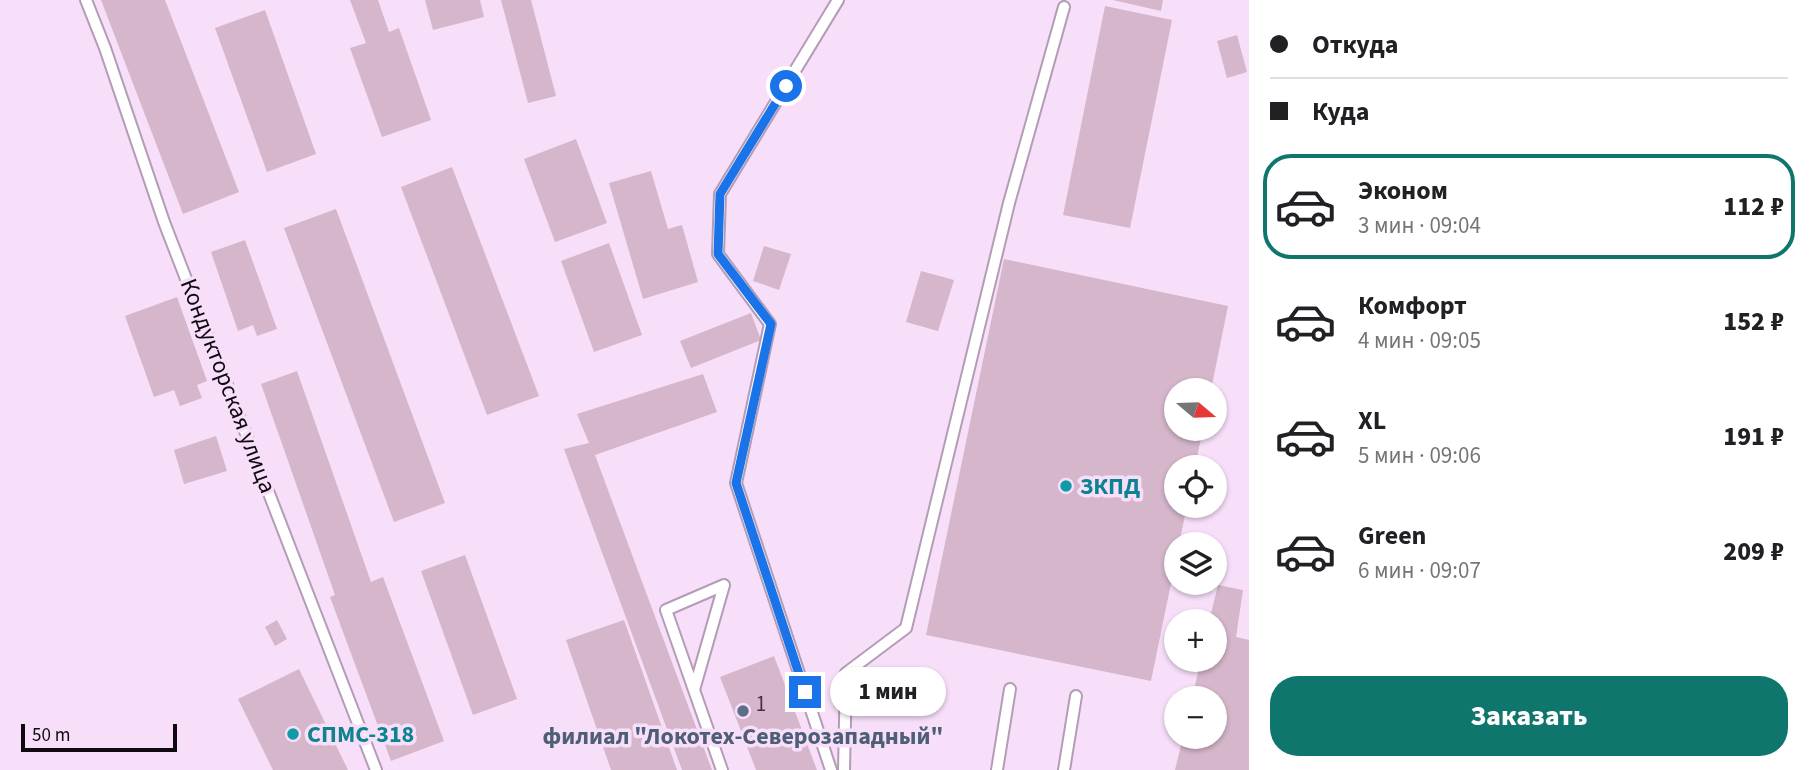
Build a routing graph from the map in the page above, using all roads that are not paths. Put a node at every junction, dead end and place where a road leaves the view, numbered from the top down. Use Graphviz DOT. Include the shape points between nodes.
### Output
graph roads {
  1 [pos="86,0"];
  2 [pos="838,0"];
  3 [pos="1064,7"];
  4 [pos="1010,689"];
  5 [pos="694,690"];
  6 [pos="1076,696"];
  7 [pos="376,770"];
  8 [pos="722,770"];
  9 [pos="831,770"];
  10 [pos="844,770"];
  11 [pos="997,770"];
  12 [pos="1064,770"];
  1 -- 7 [label="lane, Кондукторская улица" via="164,222"];
  2 -- 9 [label="lane" via="720,194 718,254 771,324 736,483"];
  3 -- 10 [label="lane" via="1010,203 906,628 846,673"];
  4 -- 11 [label="lane"];
  5 -- 5 [label="lane" via="666,610 724,585 705,651"];
  5 -- 8 [label="lane"];
  6 -- 12 [label="lane"];
}
